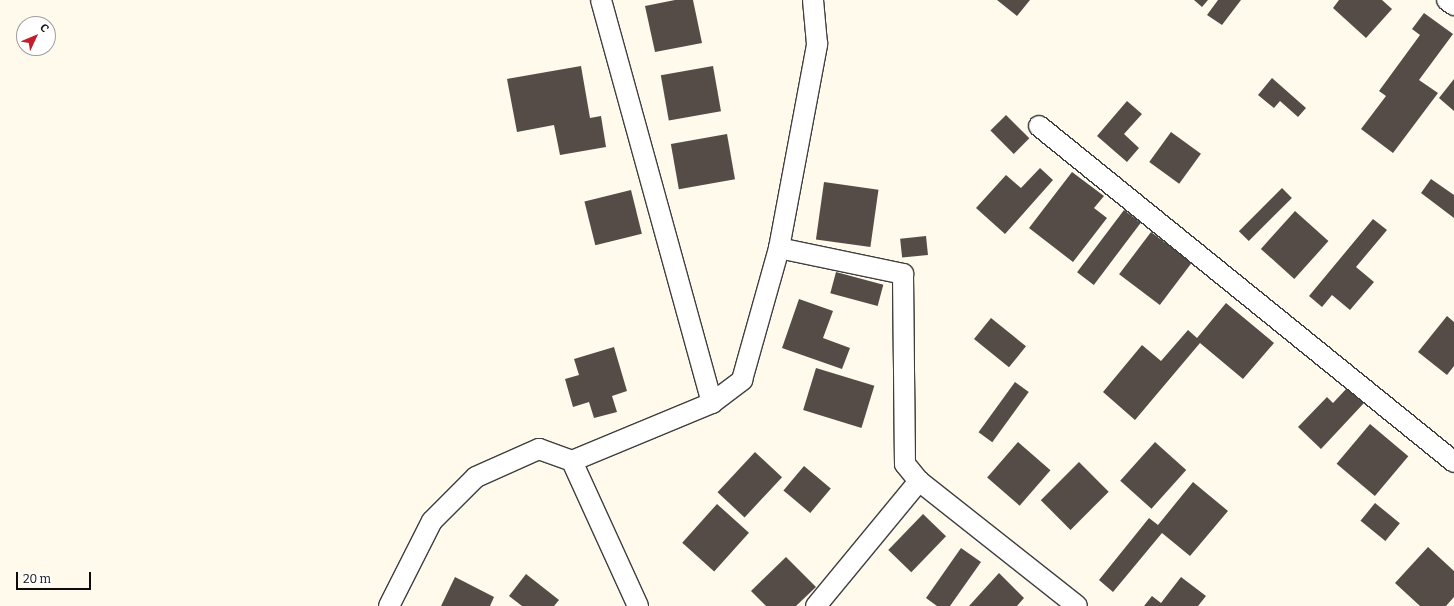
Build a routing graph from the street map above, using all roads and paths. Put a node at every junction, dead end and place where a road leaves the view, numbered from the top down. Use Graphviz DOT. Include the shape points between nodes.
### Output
graph roads {
  1 [pos="601,0"];
  2 [pos="813,0"];
  3 [pos="1448,0"];
  4 [pos="1454,5"];
  5 [pos="1039,126"];
  6 [pos="779,248"];
  7 [pos="712,403"];
  8 [pos="572,461"];
  9 [pos="1454,462"];
  10 [pos="919,481"];
  11 [pos="389,606"];
  12 [pos="638,606"];
  13 [pos="816,606"];
  14 [pos="1077,606"];
  1 -- 7 [label="street"];
  2 -- 6 [label="street" via="817,44"];
  3 -- 4 [label="street"];
  5 -- 9 [label="street"];
  6 -- 7 [label="street" via="742,380"];
  6 -- 10 [label="street" via="903,274 905,464"];
  7 -- 8 [label="street"];
  8 -- 11 [label="street" via="540,449 476,477 432,521"];
  8 -- 12 [label="street"];
  10 -- 13 [label="street"];
  10 -- 14 [label="street"];
}
